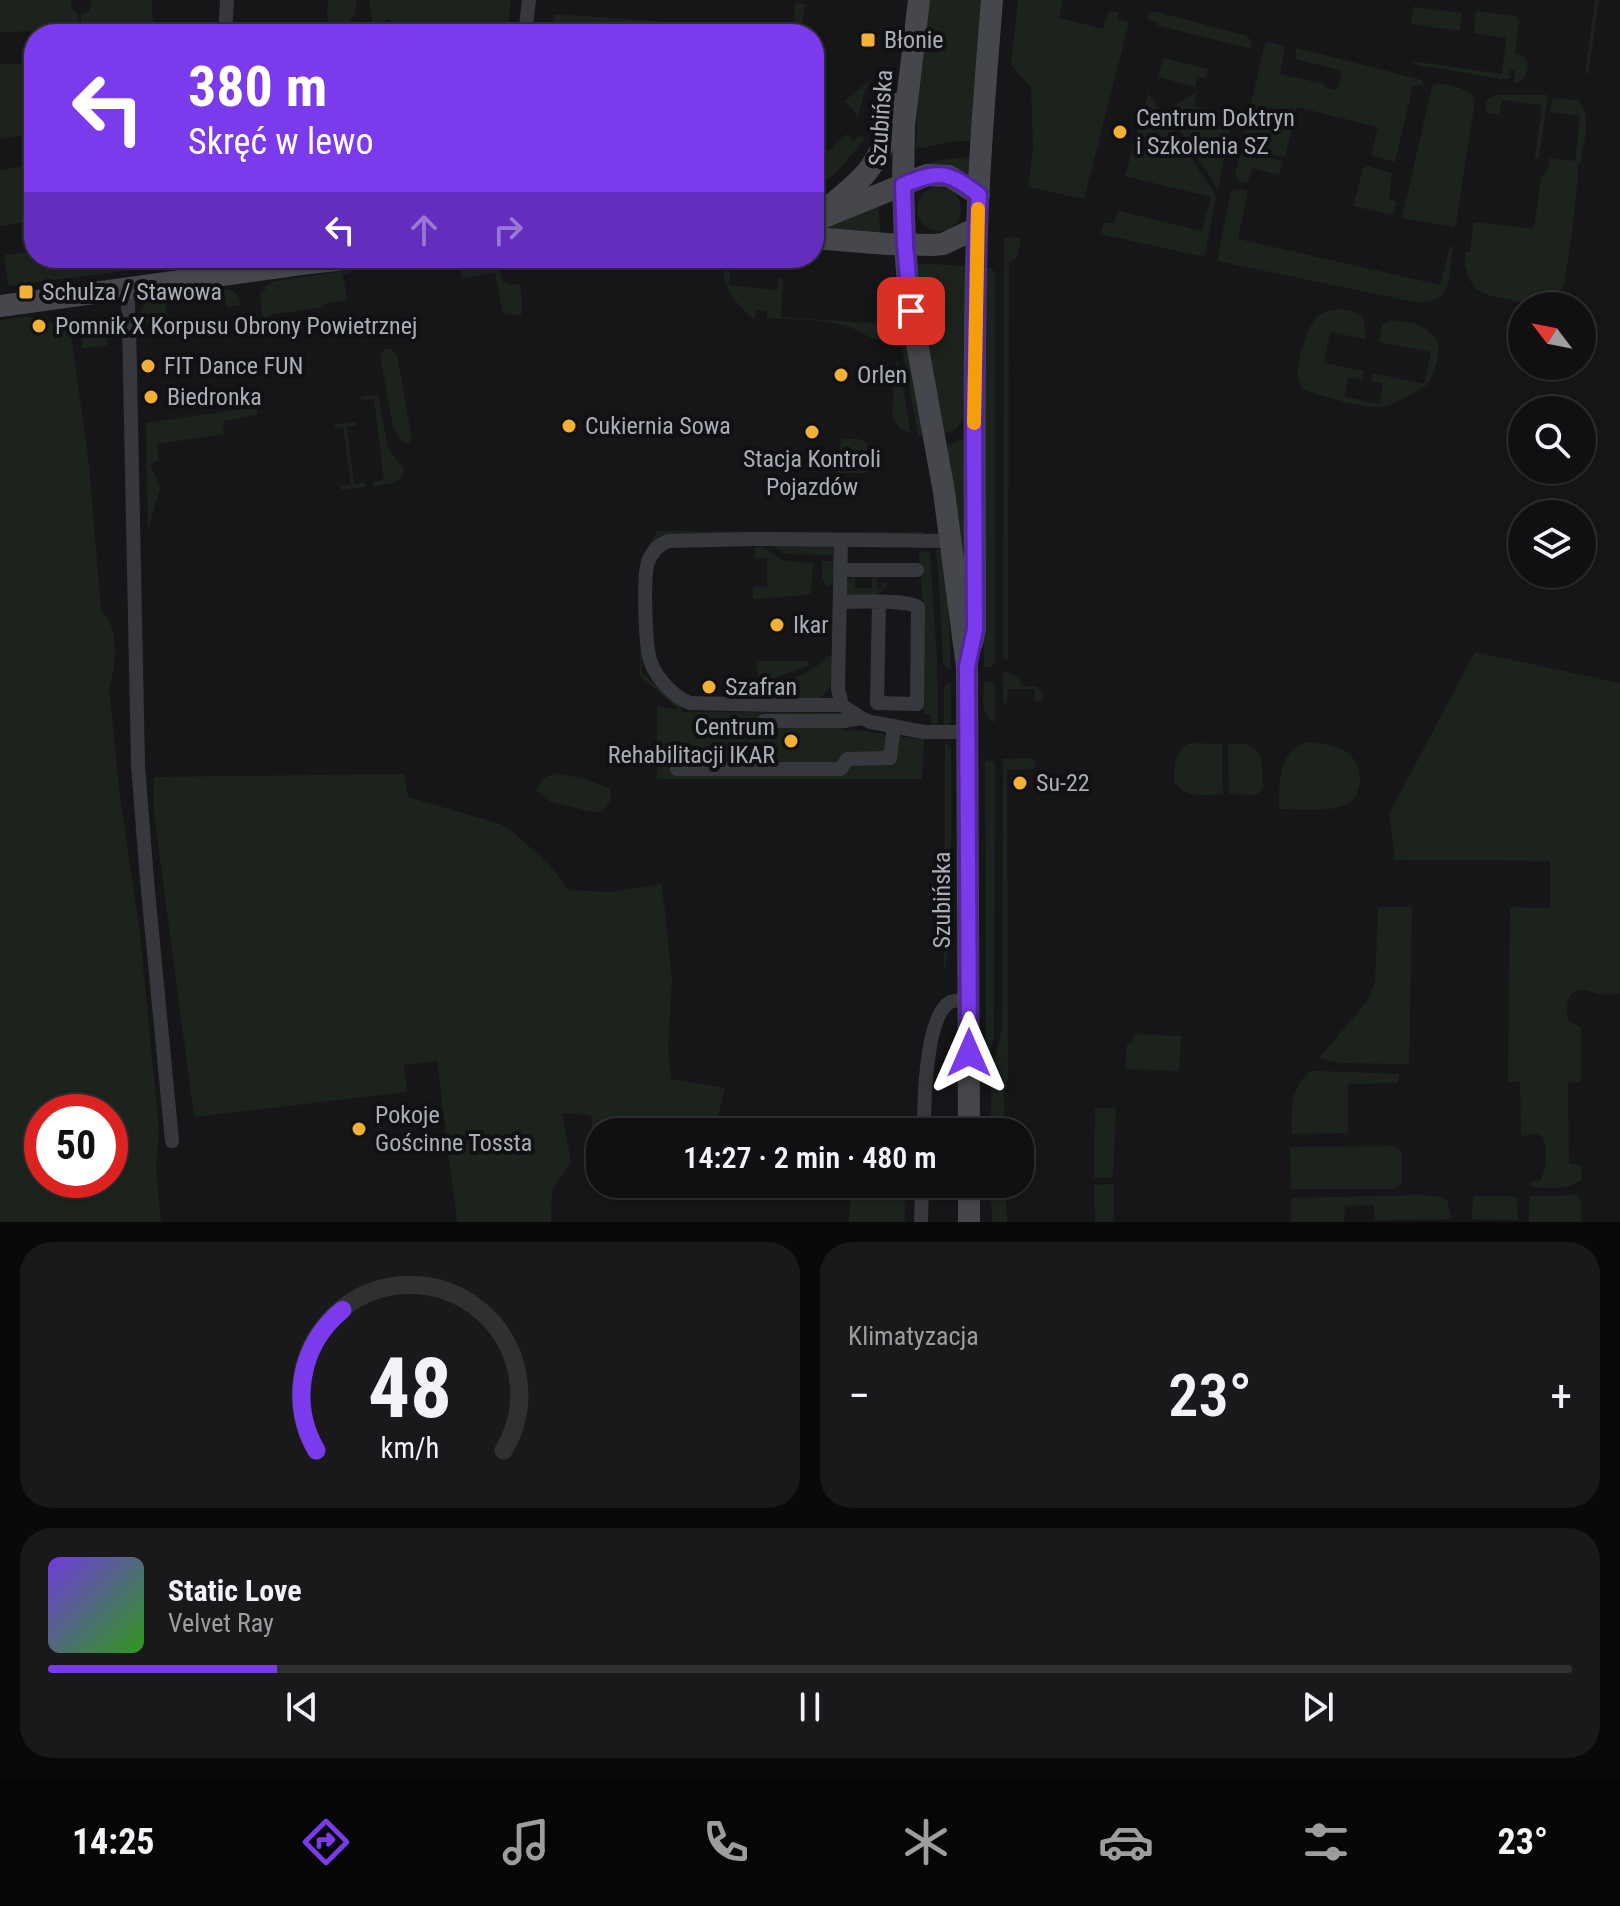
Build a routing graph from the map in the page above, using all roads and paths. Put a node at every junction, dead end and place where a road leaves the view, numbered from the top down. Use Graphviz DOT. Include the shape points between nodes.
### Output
graph roads {
  1 [pos="227,0"];
  2 [pos="529,0"];
  3 [pos="919,0"];
  4 [pos="992,0"];
  5 [pos="226,24"];
  6 [pos="526,24"];
  7 [pos="909,84"];
  8 [pos="903,185"];
  9 [pos="979,195"];
  10 [pos="824,211"];
  11 [pos="824,216"];
  12 [pos="977,228"];
  13 [pos="824,239"];
  14 [pos="864,243"];
  15 [pos="905,244"];
  16 [pos="229,268"];
  17 [pos="908,284"];
  18 [pos="127,288"];
  19 [pos="0,306"];
  20 [pos="841,540"];
  21 [pos="951,541"];
  22 [pos="840,570"];
  23 [pos="917,570"];
  24 [pos="840,602"];
  25 [pos="879,602"];
  26 [pos="967,667"];
  27 [pos="842,705"];
  28 [pos="861,718"];
  29 [pos="764,721"];
  30 [pos="894,726"];
  31 [pos="968,732"];
  32 [pos="677,769"];
  33 [pos="969,1000"];
  34 [pos="924,1118"];
  35 [pos="969,1118"];
  36 [pos="172,1141"];
  37 [pos="922,1198"];
  38 [pos="969,1198"];
  39 [pos="921,1222"];
  40 [pos="969,1222"];
  1 -- 5 [label="street"];
  2 -- 6 [label="street"];
  3 -- 7 [label="main road, Szubińska"];
  4 -- 9 [label="main road, Szubińska"];
  7 -- 8 [label="main road, Szubińska"];
  7 -- 10 [label="main road" via="868,171"];
  8 -- 9 [label="main road" via="927,175 949,176"];
  8 -- 11 [label="main road"];
  8 -- 15 [label="main road, Szubińska"];
  9 -- 12 [label="main road, Szubińska"];
  12 -- 15 [label="main road" via="943,244"];
  12 -- 26 [label="main road, Szubińska" via="975,629"];
  13 -- 14 [label="main road"];
  14 -- 15 [label="main road"];
  14 -- 17 [label="main road"];
  15 -- 17 [label="main road, Szubińska"];
  16 -- 18 [label="main road"];
  17 -- 21 [label="main road, Szubińska"];
  18 -- 19 [label="main road"];
  18 -- 36 [label="street" via="138,765"];
  20 -- 21 [label="street"];
  20 -- 22 [label="street"];
  20 -- 27 [label="street" via="664,542 646,568 646,629 655,672 686,702"];
  21 -- 26 [label="main road, Szubińska"];
  22 -- 23 [label="street"];
  22 -- 24 [label="street"];
  24 -- 25 [label="street"];
  24 -- 27 [label="street"];
  25 -- 25 [label="street" via="877,703 917,704 918,607"];
  26 -- 31 [label="main road, Szubińska"];
  27 -- 28 [label="street"];
  28 -- 29 [label="street"];
  28 -- 30 [label="street"];
  30 -- 31 [label="street"];
  30 -- 32 [label="street" via="890,758 847,759 841,769"];
  31 -- 33 [label="main road, Szubińska"];
  33 -- 34 [label="street" via="952,1001 939,1017 928,1059"];
  33 -- 35 [label="main road, Szubińska"];
  37 -- 39 [label="street"];
  38 -- 40 [label="main road"];
}
